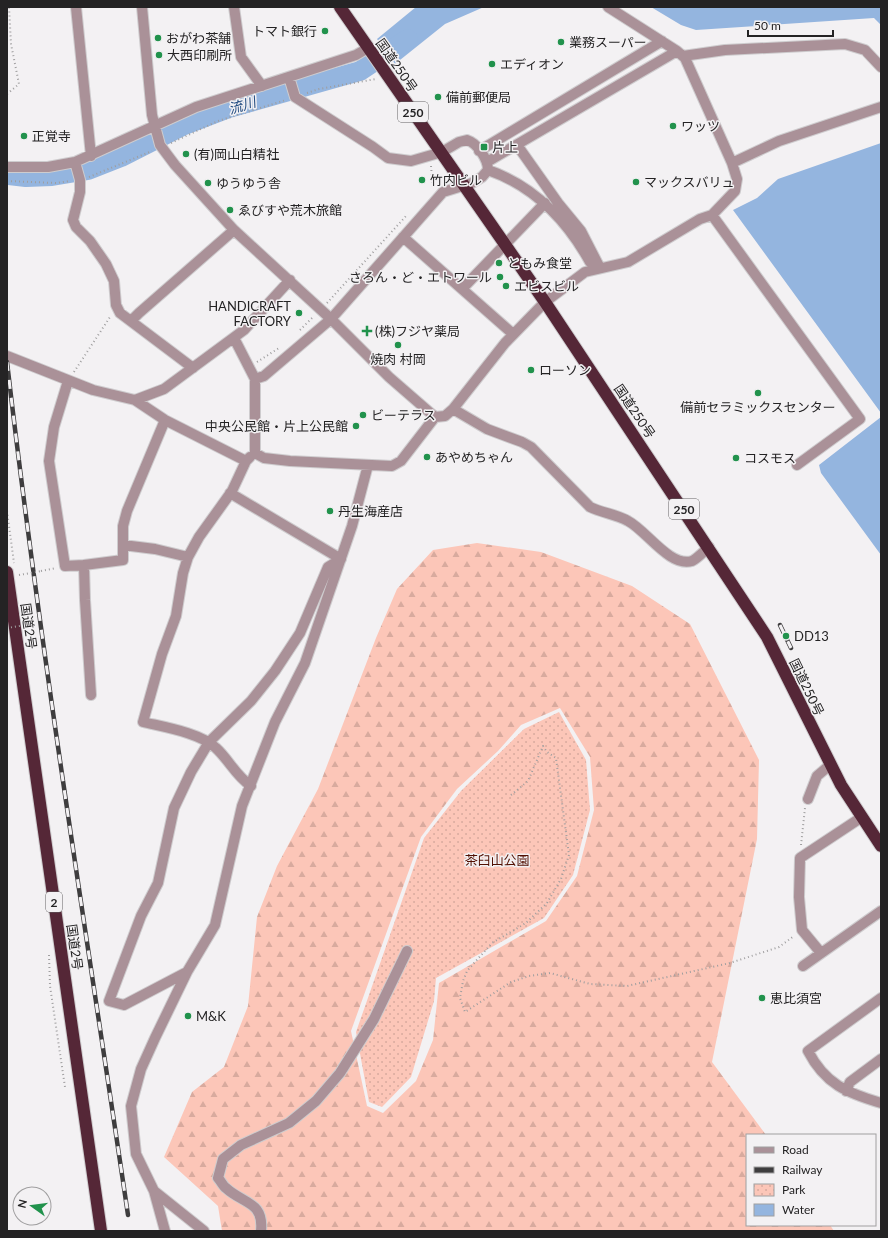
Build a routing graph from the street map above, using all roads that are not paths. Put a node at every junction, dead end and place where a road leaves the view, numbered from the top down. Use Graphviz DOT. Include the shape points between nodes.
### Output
graph roads {
  1 [pos="76,7"];
  2 [pos="142,7"];
  3 [pos="234,7"];
  4 [pos="340,7"];
  5 [pos="608,7"];
  6 [pos="662,41"];
  7 [pos="370,51"];
  8 [pos="680,53"];
  9 [pos="881,67"];
  10 [pos="262,86"];
  11 [pos="292,88"];
  12 [pos="881,107"];
  13 [pos="155,130"];
  14 [pos="517,145"];
  15 [pos="479,151"];
  16 [pos="442,152"];
  17 [pos="91,156"];
  18 [pos="732,163"];
  19 [pos="487,166"];
  20 [pos="7,167"];
  21 [pos="78,169"];
  22 [pos="464,185"];
  23 [pos="544,203"];
  24 [pos="712,215"];
  25 [pos="234,230"];
  26 [pos="403,237"];
  27 [pos="505,244"];
  28 [pos="597,269"];
  29 [pos="290,280"];
  30 [pos="462,289"];
  31 [pos="545,302"];
  32 [pos="331,319"];
  33 [pos="131,321"];
  34 [pos="513,334"];
  35 [pos="234,338"];
  36 [pos="7,356"];
  37 [pos="193,368"];
  38 [pos="255,379"];
  39 [pos="68,381"];
  40 [pos="135,400"];
  41 [pos="453,409"];
  42 [pos="435,417"];
  43 [pos="165,420"];
  44 [pos="255,453"];
  45 [pos="246,461"];
  46 [pos="368,465"];
  47 [pos="797,465"];
  48 [pos="230,493"];
  49 [pos="123,545"];
  50 [pos="709,547"];
  51 [pos="188,557"];
  52 [pos="341,559"];
  53 [pos="84,565"];
  54 [pos="12,572"];
  55 [pos="91,695"];
  56 [pos="209,742"];
  57 [pos="830,764"];
  58 [pos="251,786"];
  59 [pos="808,799"];
  60 [pos="862,817"];
  61 [pos="881,846"];
  62 [pos="881,911"];
  63 [pos="407,951"];
  64 [pos="821,953"];
  65 [pos="803,966"];
  66 [pos="187,972"];
  67 [pos="881,998"];
  68 [pos="881,1059"];
  69 [pos="846,1091"];
  70 [pos="881,1103"];
  71 [pos="154,1191"];
  72 [pos="100,1231"];
  73 [pos="165,1231"];
  74 [pos="204,1231"];
  75 [pos="261,1231"];
  1 -- 17 [label="street"];
  2 -- 13 [label="street"];
  3 -- 10 [label="street" via="241,57"];
  4 -- 7 [label="highway, 国道250号 / 250"];
  5 -- 6 [label="street"];
  6 -- 8 [label="street"];
  6 -- 15 [label="street"];
  7 -- 11 [label="street" via="356,55"];
  7 -- 16 [label="highway, 国道250号 / 250" via="381,75"];
  8 -- 9 [label="street" via="845,44 865,50"];
  8 -- 14 [label="street"];
  8 -- 18 [label="street"];
  10 -- 11 [label="street"];
  10 -- 13 [label="street" via="196,107"];
  11 -- 16 [label="street" via="388,158 411,161"];
  12 -- 18 [label="street" via="779,141"];
  13 -- 17 [label="street"];
  13 -- 25 [label="street" via="160,145 175,165"];
  14 -- 19 [label="street"];
  14 -- 28 [label="street" via="581,230"];
  15 -- 16 [label="street" via="467,140"];
  15 -- 19 [label="street"];
  16 -- 22 [label="highway, 国道250号 / 250"];
  17 -- 21 [label="street"];
  18 -- 24 [label="street" via="737,179 735,191"];
  19 -- 22 [label="street" via="482,177"];
  19 -- 23 [label="street" via="521,184"];
  20 -- 21 [label="street"];
  21 -- 33 [label="street" via="80,192 73,220 106,264 114,280 117,308"];
  22 -- 26 [label="street" via="443,192"];
  22 -- 27 [label="highway, 国道250号 / 250"];
  23 -- 27 [label="street"];
  23 -- 28 [label="street" via="556,214"];
  24 -- 28 [label="street" via="700,219 628,262"];
  24 -- 47 [label="street" via="860,419"];
  25 -- 29 [label="street"];
  25 -- 33 [label="street"];
  26 -- 30 [label="street"];
  26 -- 32 [label="street"];
  27 -- 30 [label="street"];
  27 -- 31 [label="highway, 国道250号 / 250"];
  28 -- 31 [label="street" via="584,272"];
  29 -- 32 [label="street"];
  29 -- 35 [label="street"];
  30 -- 34 [label="street"];
  31 -- 34 [label="street"];
  31 -- 50 [label="highway, 国道250号 / 250"];
  32 -- 38 [label="street" via="264,376"];
  32 -- 42 [label="street"];
  33 -- 37 [label="street"];
  34 -- 41 [label="street"];
  35 -- 37 [label="street"];
  35 -- 38 [label="street"];
  36 -- 39 [label="street"];
  37 -- 40 [label="street" via="164,390"];
  38 -- 44 [label="street"];
  39 -- 40 [label="street"];
  39 -- 53 [label="street" via="54,427 49,461 65,566"];
  40 -- 43 [label="street"];
  41 -- 42 [label="street" via="445,416"];
  41 -- 50 [label="street" via="487,429 531,447 590,506 628,520 678,561 692,561"];
  42 -- 46 [label="street" via="401,461 392,466"];
  43 -- 45 [label="street"];
  43 -- 49 [label="street" via="127,511 123,526"];
  44 -- 45 [label="street"];
  44 -- 46 [label="street" via="264,458"];
  45 -- 48 [label="street"];
  46 -- 52 [label="street"];
  48 -- 51 [label="street"];
  48 -- 52 [label="street"];
  49 -- 51 [label="street"];
  49 -- 53 [label="street" via="123,560"];
  50 -- 57 [label="highway, 国道250号 / 250" via="767,637"];
  51 -- 56 [label="street" via="176,616 162,654 143,722"];
  52 -- 56 [label="street" via="328,567 300,633 274,671 246,706"];
  52 -- 58 [label="street" via="305,663 275,722"];
  53 -- 55 [label="street"];
  54 -- 72 [label="highway, 国道2号 / 2"];
  56 -- 58 [label="street" via="217,748 242,780"];
  56 -- 66 [label="street" via="190,772 174,808 158,883 140,916 109,1001 124,1005"];
  57 -- 59 [label="street" via="818,776"];
  57 -- 60 [label="highway, 国道250号 / 250"];
  58 -- 66 [label="street" via="242,806 215,925"];
  60 -- 61 [label="highway, 国道250号 / 250"];
  60 -- 64 [label="street" via="800,858 799,898 802,930"];
  62 -- 64 [label="street"];
  63 -- 75 [label="street" via="374,1019 340,1073 316,1101 289,1123 241,1145 223,1159 218,1178 226,1188 249,1202 260,1213"];
  64 -- 65 [label="street"];
  66 -- 71 [label="street" via="141,1070 131,1106 136,1154"];
  67 -- 69 [label="street" via="808,1051 813,1062 828,1079"];
  68 -- 69 [label="street" via="850,1082"];
  69 -- 70 [label="street"];
  71 -- 73 [label="street"];
  71 -- 74 [label="street"];
}
